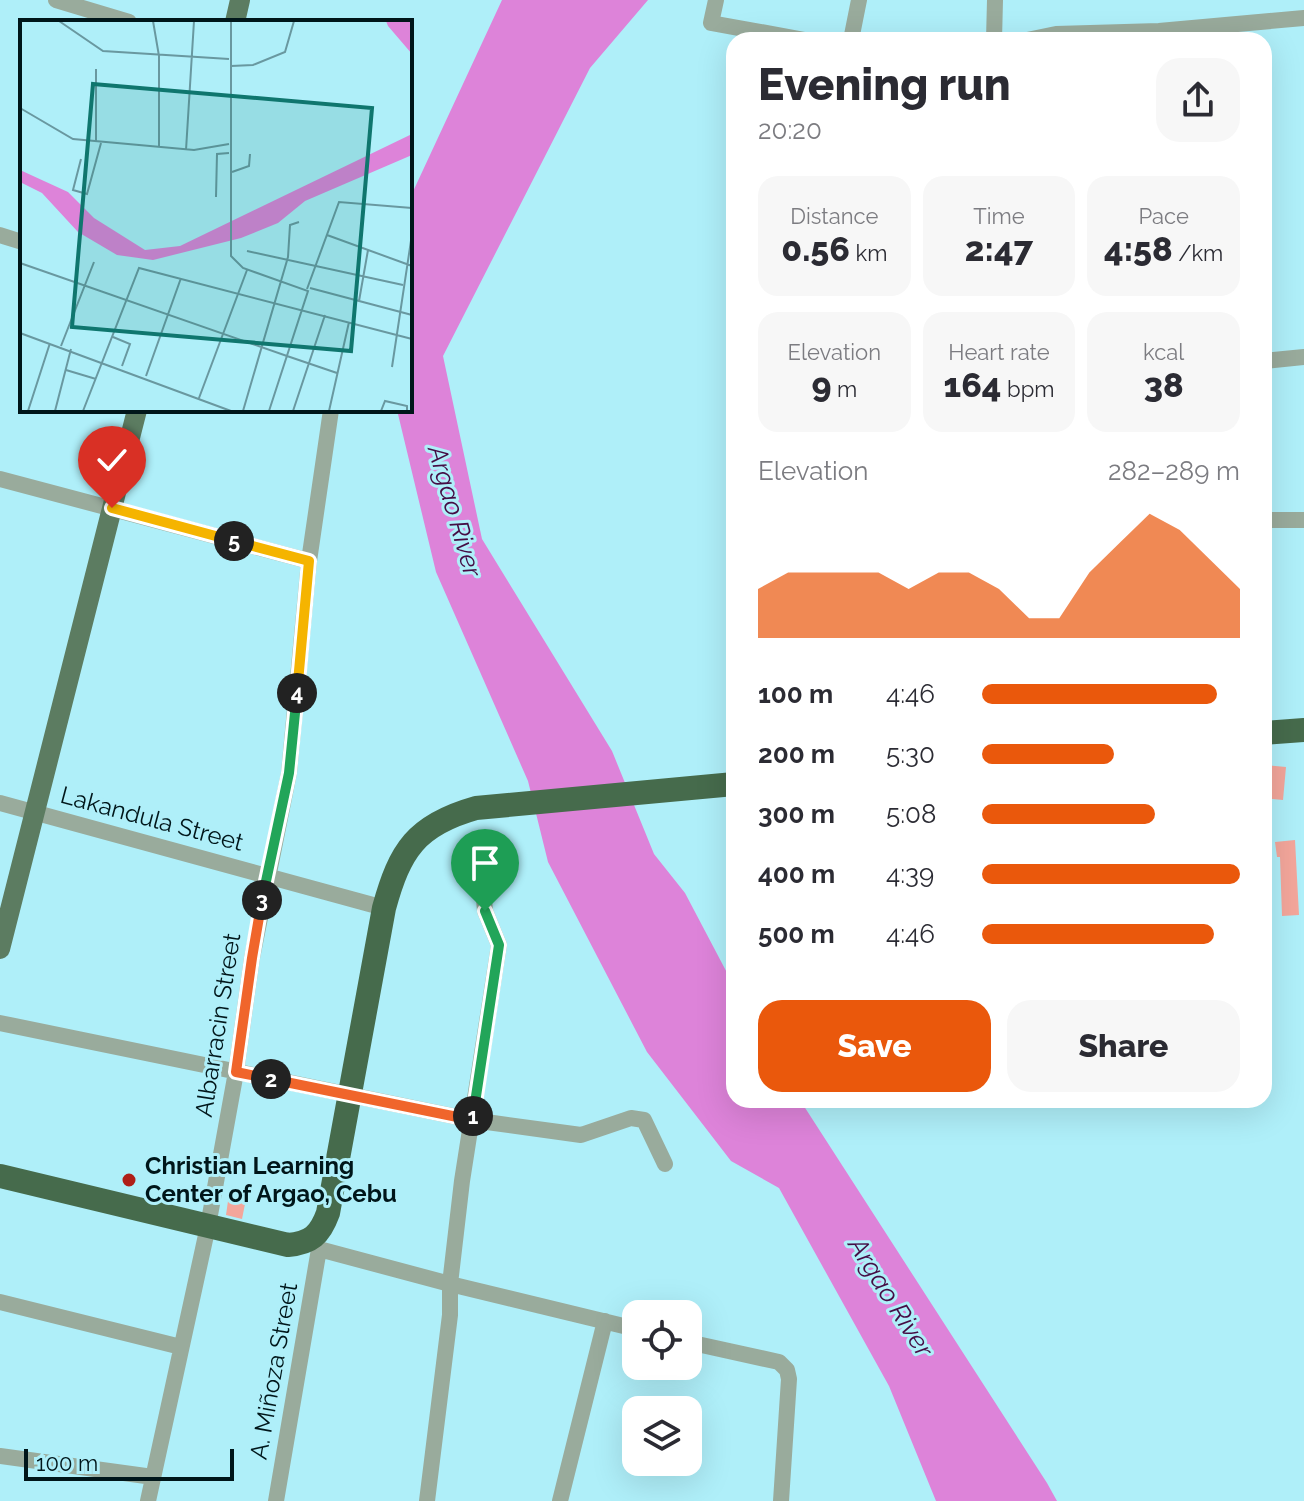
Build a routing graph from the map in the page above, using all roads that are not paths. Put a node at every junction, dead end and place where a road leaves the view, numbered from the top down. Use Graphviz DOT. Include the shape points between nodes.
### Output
graph roads {
  1 [pos="56,0"];
  2 [pos="240,0"];
  3 [pos="716,0"];
  4 [pos="859,0"];
  5 [pos="995,0"];
  6 [pos="1304,18"];
  7 [pos="122,20"];
  8 [pos="235,20"];
  9 [pos="761,32"];
  10 [pos="853,32"];
  11 [pos="994,32"];
  12 [pos="1125,32"];
  13 [pos="0,235"];
  14 [pos="20,241"];
  15 [pos="1304,357"];
  16 [pos="1272,360"];
  17 [pos="136,412"];
  18 [pos="331,412"];
  19 [pos="0,479"];
  20 [pos="112,508"];
  21 [pos="1272,520"];
  22 [pos="1304,520"];
  23 [pos="309,561"];
  24 [pos="1304,730"];
  25 [pos="1272,732"];
  26 [pos="726,784"];
  27 [pos="0,803"];
  28 [pos="35,812"];
  29 [pos="267,876"];
  30 [pos="484,899"];
  31 [pos="384,908"];
  32 [pos="0,949"];
  33 [pos="0,1023"];
  34 [pos="236,1072"];
  35 [pos="349,1095"];
  36 [pos="472,1120"];
  37 [pos="665,1164"];
  38 [pos="0,1176"];
  39 [pos="208,1226"];
  40 [pos="316,1244"];
  41 [pos="450,1284"];
  42 [pos="0,1302"];
  43 [pos="605,1321"];
  44 [pos="622,1325"];
  45 [pos="702,1345"];
  46 [pos="181,1347"];
  47 [pos="0,1456"];
  48 [pos="153,1477"];
  49 [pos="148,1501"];
  50 [pos="276,1501"];
  51 [pos="427,1501"];
  52 [pos="560,1501"];
  53 [pos="781,1501"];
  1 -- 7 [label="street"];
  2 -- 8 [label="main road"];
  3 -- 9 [label="street" via="711,23"];
  4 -- 10 [label="street"];
  5 -- 11 [label="street"];
  6 -- 12 [label="street"];
  13 -- 14 [label="street"];
  15 -- 16 [label="street"];
  17 -- 20 [label="main road"];
  18 -- 23 [label="street, Albarracin Street"];
  19 -- 20 [label="street"];
  20 -- 23 [label="street"];
  20 -- 28 [label="main road"];
  21 -- 22 [label="street"];
  23 -- 29 [label="street, Albarracin Street" via="289,773"];
  24 -- 25 [label="highway"];
  26 -- 31 [label="highway" via="476,808 449,816 412,842 398,864"];
  27 -- 28 [label="street, Lakandula Street"];
  28 -- 29 [label="street, Lakandula Street"];
  28 -- 32 [label="main road"];
  29 -- 31 [label="street, Lakandula Street"];
  29 -- 34 [label="street, Albarracin Street"];
  30 -- 36 [label="street" via="499,945"];
  31 -- 35 [label="highway"];
  33 -- 34 [label="street"];
  34 -- 35 [label="street"];
  34 -- 39 [label="street, Albarracin Street"];
  35 -- 36 [label="street"];
  35 -- 40 [label="highway" via="328,1213"];
  36 -- 37 [label="street" via="581,1135 631,1118 644,1120"];
  36 -- 41 [label="street"];
  38 -- 39 [label="highway"];
  39 -- 40 [label="highway" via="288,1245"];
  39 -- 46 [label="street, Albarracin Street"];
  40 -- 41 [label="street"];
  40 -- 50 [label="street, A. Miñoza Street"];
  41 -- 43 [label="street"];
  41 -- 51 [label="street"];
  42 -- 46 [label="street"];
  43 -- 44 [label="street"];
  43 -- 52 [label="street"];
  45 -- 53 [label="street" via="779,1362 787,1370"];
  46 -- 48 [label="street, Albarracin Street"];
  47 -- 48 [label="street"];
  48 -- 49 [label="street, Albarracin Street"];
}
